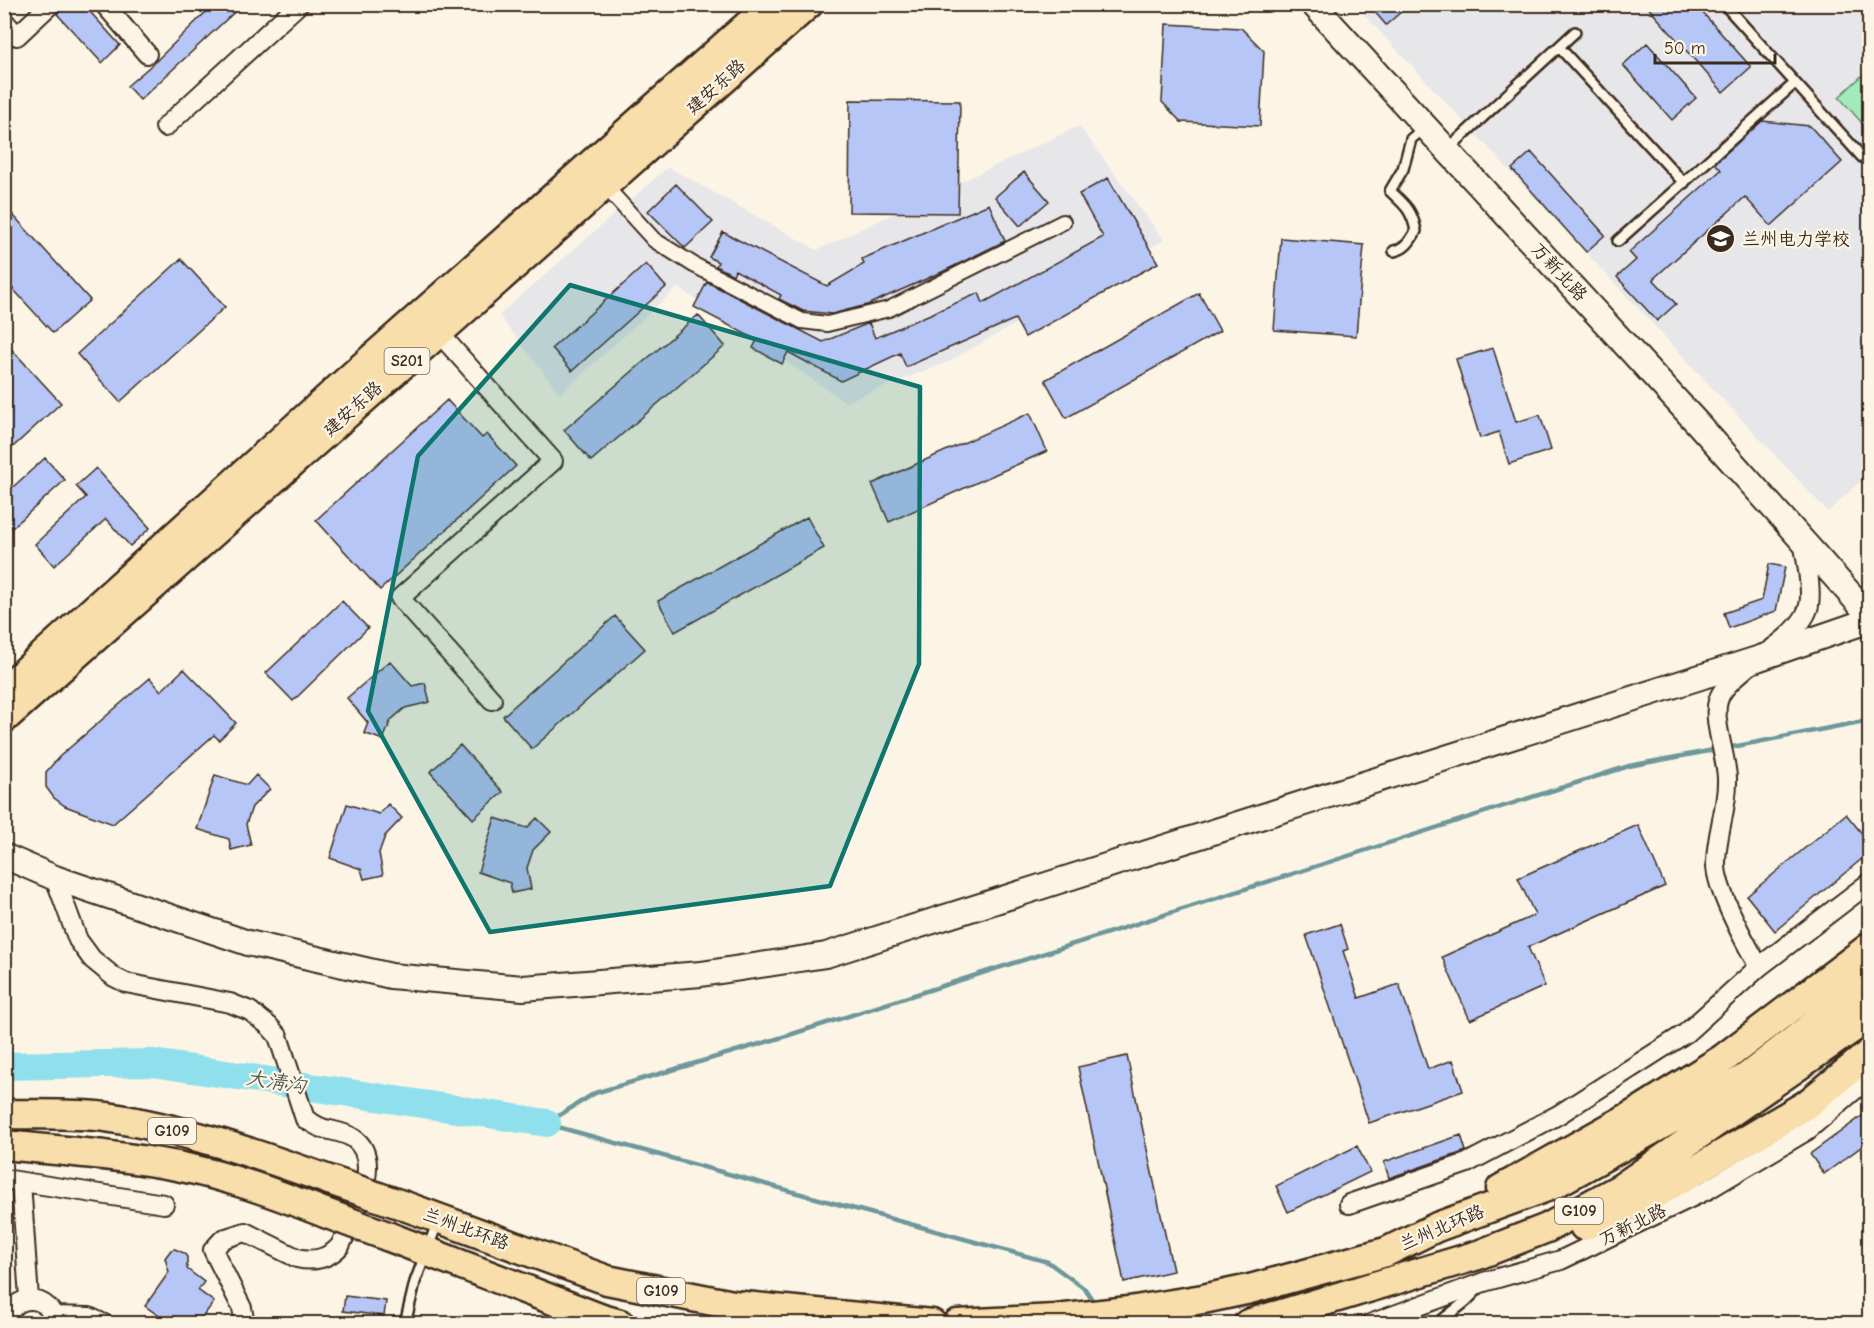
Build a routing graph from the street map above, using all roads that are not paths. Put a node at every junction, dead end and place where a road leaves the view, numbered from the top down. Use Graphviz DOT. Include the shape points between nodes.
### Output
graph roads {
  1 [pos="51,4"];
  2 [pos="104,4"];
  3 [pos="299,4"];
  4 [pos="771,4"];
  5 [pos="809,4"];
  6 [pos="1313,4"];
  7 [pos="1724,4"];
  8 [pos="4,21"];
  9 [pos="1575,32"];
  10 [pos="1559,46"];
  11 [pos="147,54"];
  12 [pos="1795,83"];
  13 [pos="165,127"];
  14 [pos="1425,127"];
  15 [pos="1447,150"];
  16 [pos="1862,157"];
  17 [pos="1684,183"];
  18 [pos="605,186"];
  19 [pos="1064,222"];
  20 [pos="1618,242"];
  21 [pos="1394,251"];
  22 [pos="439,333"];
  23 [pos="1803,542"];
  24 [pos="1869,618"];
  25 [pos="1757,658"];
  26 [pos="4,690"];
  27 [pos="492,700"];
  28 [pos="4,719"];
  29 [pos="4,856"];
  30 [pos="55,878"];
  31 [pos="1869,882"];
  32 [pos="1869,947"];
  33 [pos="1759,967"];
  34 [pos="1869,981"];
  35 [pos="1869,1016"];
  36 [pos="1869,1053"];
  37 [pos="1869,1077"];
  38 [pos="4,1114"];
  39 [pos="4,1145"];
  40 [pos="13,1180"];
  41 [pos="164,1204"];
  42 [pos="1349,1204"];
  43 [pos="439,1219"];
  44 [pos="1437,1227"];
  45 [pos="427,1252"];
  46 [pos="1481,1268"];
  47 [pos="29,1299"];
  48 [pos="55,1320"];
  49 [pos="6,1321"];
  50 [pos="104,1323"];
  51 [pos="245,1323"];
  52 [pos="405,1323"];
  53 [pos="620,1323"];
  54 [pos="932,1323"];
  55 [pos="957,1323"];
  56 [pos="1248,1323"];
  57 [pos="1370,1323"];
  58 [pos="1437,1323"];
  1 -- 8 [label="street" via="17,36"];
  2 -- 11 [label="street"];
  3 -- 13 [label="street"];
  4 -- 26 [label="main road, 建安东路 / S201"];
  5 -- 18 [label="main road, 建安东路 / S201"];
  6 -- 14 [label="main road, 万新北路"];
  7 -- 12 [label="lane"];
  9 -- 10 [label="lane"];
  10 -- 15 [label="lane"];
  10 -- 17 [label="lane"];
  12 -- 16 [label="lane"];
  12 -- 17 [label="lane"];
  14 -- 15 [label="main road, 万新北路"];
  14 -- 21 [label="lane" via="1411,139 1404,169 1390,191 1414,216 1416,231 1408,244"];
  15 -- 23 [label="main road, 万新北路"];
  17 -- 20 [label="lane"];
  18 -- 19 [label="street" via="654,240 694,265 801,321 827,324 889,309"];
  18 -- 22 [label="main road, 建安东路 / S201"];
  22 -- 27 [label="street" via="553,461 400,598"];
  22 -- 28 [label="main road, 建安东路 / S201"];
  23 -- 24 [label="main road, 万新北路"];
  23 -- 25 [label="street" via="1809,608 1790,636"];
  24 -- 25 [label="main road"];
  25 -- 30 [label="main road" via="826,955 701,974 523,987 391,976 248,943"];
  25 -- 33 [label="street" via="1732,679 1718,701 1727,779 1716,867 1742,936"];
  29 -- 30 [label="main road"];
  30 -- 51 [label="street" via="78,940 102,969 126,983 230,1003 259,1017 278,1036 305,1119 320,1128 348,1135 359,1143 368,1158 363,1192 335,1252 322,1259 305,1260 245,1232 223,1239 213,1250 242,1308"];
  31 -- 33 [label="street"];
  32 -- 44 [label="highway" via="1724,1058 1635,1114"];
  33 -- 42 [label="street" via="1686,1033 1558,1115 1467,1163"];
  34 -- 44 [label="highway, 兰州北环路 / G109" via="1746,1078 1552,1185"];
  35 -- 46 [label="highway, 兰州北环路 / G109" via="1621,1188"];
  36 -- 46 [label="highway" via="1806,1105 1633,1207"];
  37 -- 46 [label="street, 万新北路" via="1808,1130 1707,1190 1561,1260"];
  38 -- 43 [label="highway, 兰州北环路 / G109, bridge" via="105,1117 183,1133 273,1160"];
  39 -- 45 [label="highway, 兰州北环路 / G109, bridge" via="178,1166 253,1185"];
  40 -- 41 [label="street"];
  40 -- 47 [label="street"];
  43 -- 45 [label="lane"];
  43 -- 54 [label="highway, 兰州北环路 / G109" via="607,1280 733,1305"];
  44 -- 55 [label="highway, 兰州北环路 / G109" via="1386,1252 1251,1289 1129,1311"];
  45 -- 52 [label="lane"];
  45 -- 53 [label="highway, 兰州北环路 / G109"];
  46 -- 56 [label="highway, 兰州北环路 / G109"];
  46 -- 57 [label="street, 万新北路" via="1403,1313"];
  46 -- 58 [label="lane" via="1465,1302"];
  47 -- 48 [label="street" via="45,1303"];
  47 -- 49 [label="street" via="14,1306"];
  48 -- 50 [label="street" via="89,1317"];
}
